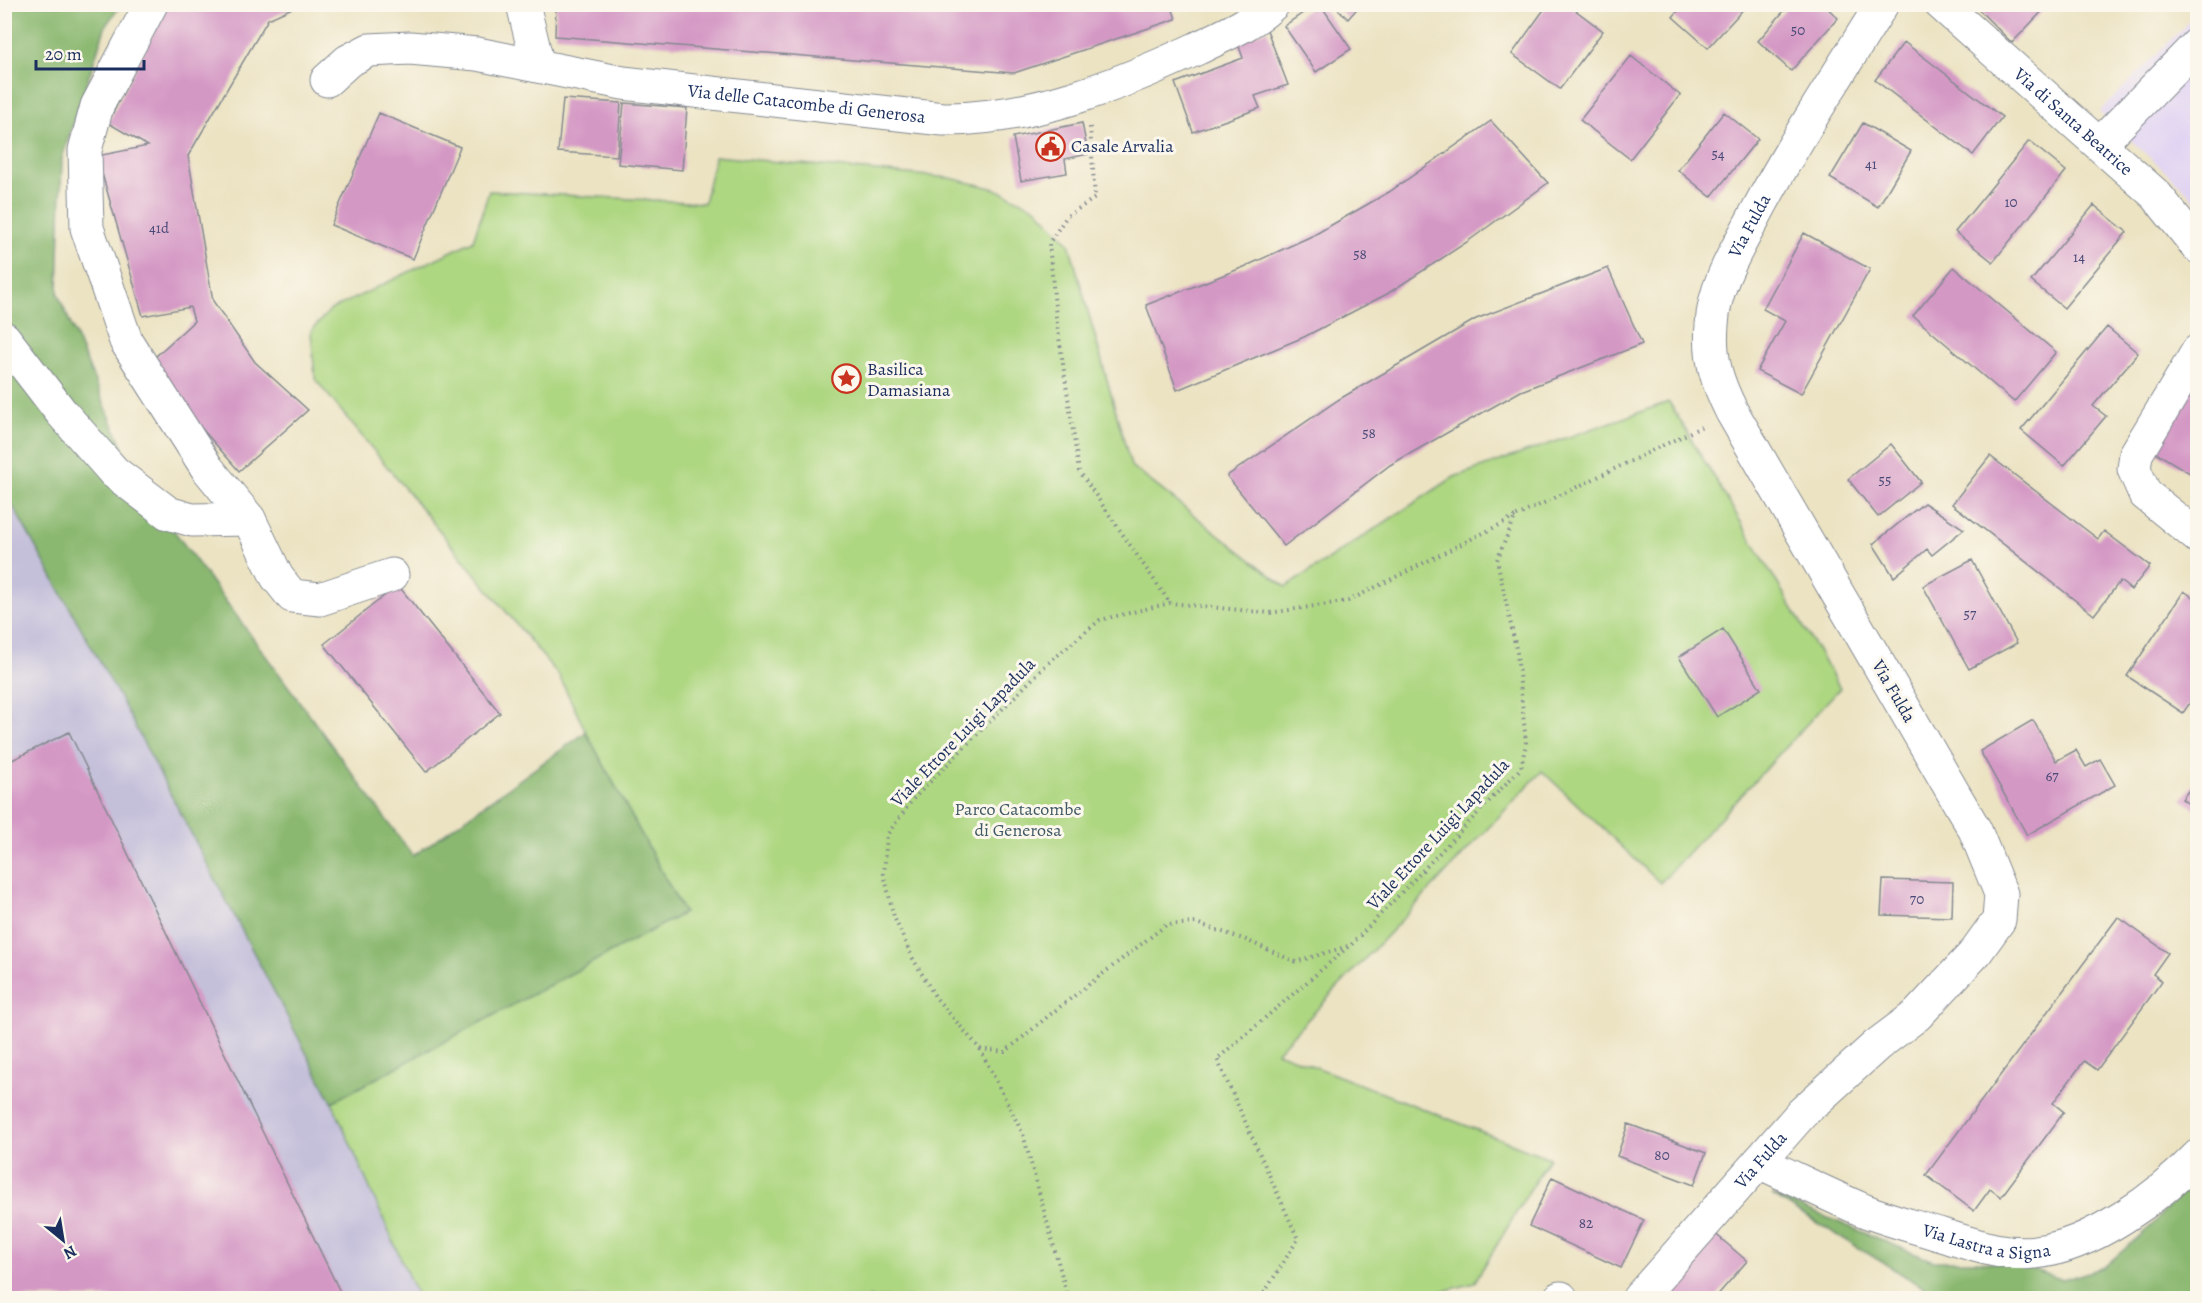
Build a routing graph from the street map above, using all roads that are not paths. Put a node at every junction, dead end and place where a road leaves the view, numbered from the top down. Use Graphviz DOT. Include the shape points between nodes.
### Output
graph roads {
  1 [pos="151,4"];
  2 [pos="523,4"];
  3 [pos="1273,4"];
  4 [pos="1882,4"];
  5 [pos="1941,4"];
  6 [pos="2198,44"];
  7 [pos="538,66"];
  8 [pos="327,80"];
  9 [pos="2100,144"];
  10 [pos="2198,247"];
  11 [pos="4,338"];
  12 [pos="2198,351"];
  13 [pos="249,519"];
  14 [pos="2198,537"];
  15 [pos="392,575"];
  16 [pos="2198,1156"];
  17 [pos="1759,1162"];
  18 [pos="1639,1299"];
  1 -- 13 [label="street" via="97,106 85,150 87,228 126,341 207,468"];
  2 -- 7 [label="street"];
  3 -- 7 [label="street, Via delle Catacombe di Generosa" via="1230,33 1088,93 975,118 943,119 623,83"];
  4 -- 17 [label="street, Via Fulda" via="1777,174 1728,267 1717,293 1711,354 1718,385 1732,412 1975,830 2001,894 1999,920 1976,952 1917,1015 1877,1045 1802,1113"];
  5 -- 9 [label="street, Via di Santa Beatrice"];
  6 -- 9 [label="street"];
  7 -- 8 [label="street, Via delle Catacombe di Generosa" via="477,54 389,48 356,55"];
  9 -- 10 [label="street, Via di Santa Beatrice" via="2156,195"];
  11 -- 13 [label="street" via="114,472 168,513 192,520"];
  12 -- 14 [label="street" via="2136,454 2134,469 2145,494"];
  13 -- 15 [label="street" via="292,596 320,599"];
  16 -- 17 [label="street, Via Lastra a Signa" via="2144,1203 2104,1229 2059,1248 2035,1252 2006,1252 1978,1246 1865,1211"];
  17 -- 18 [label="street, Via Fulda"];
}
